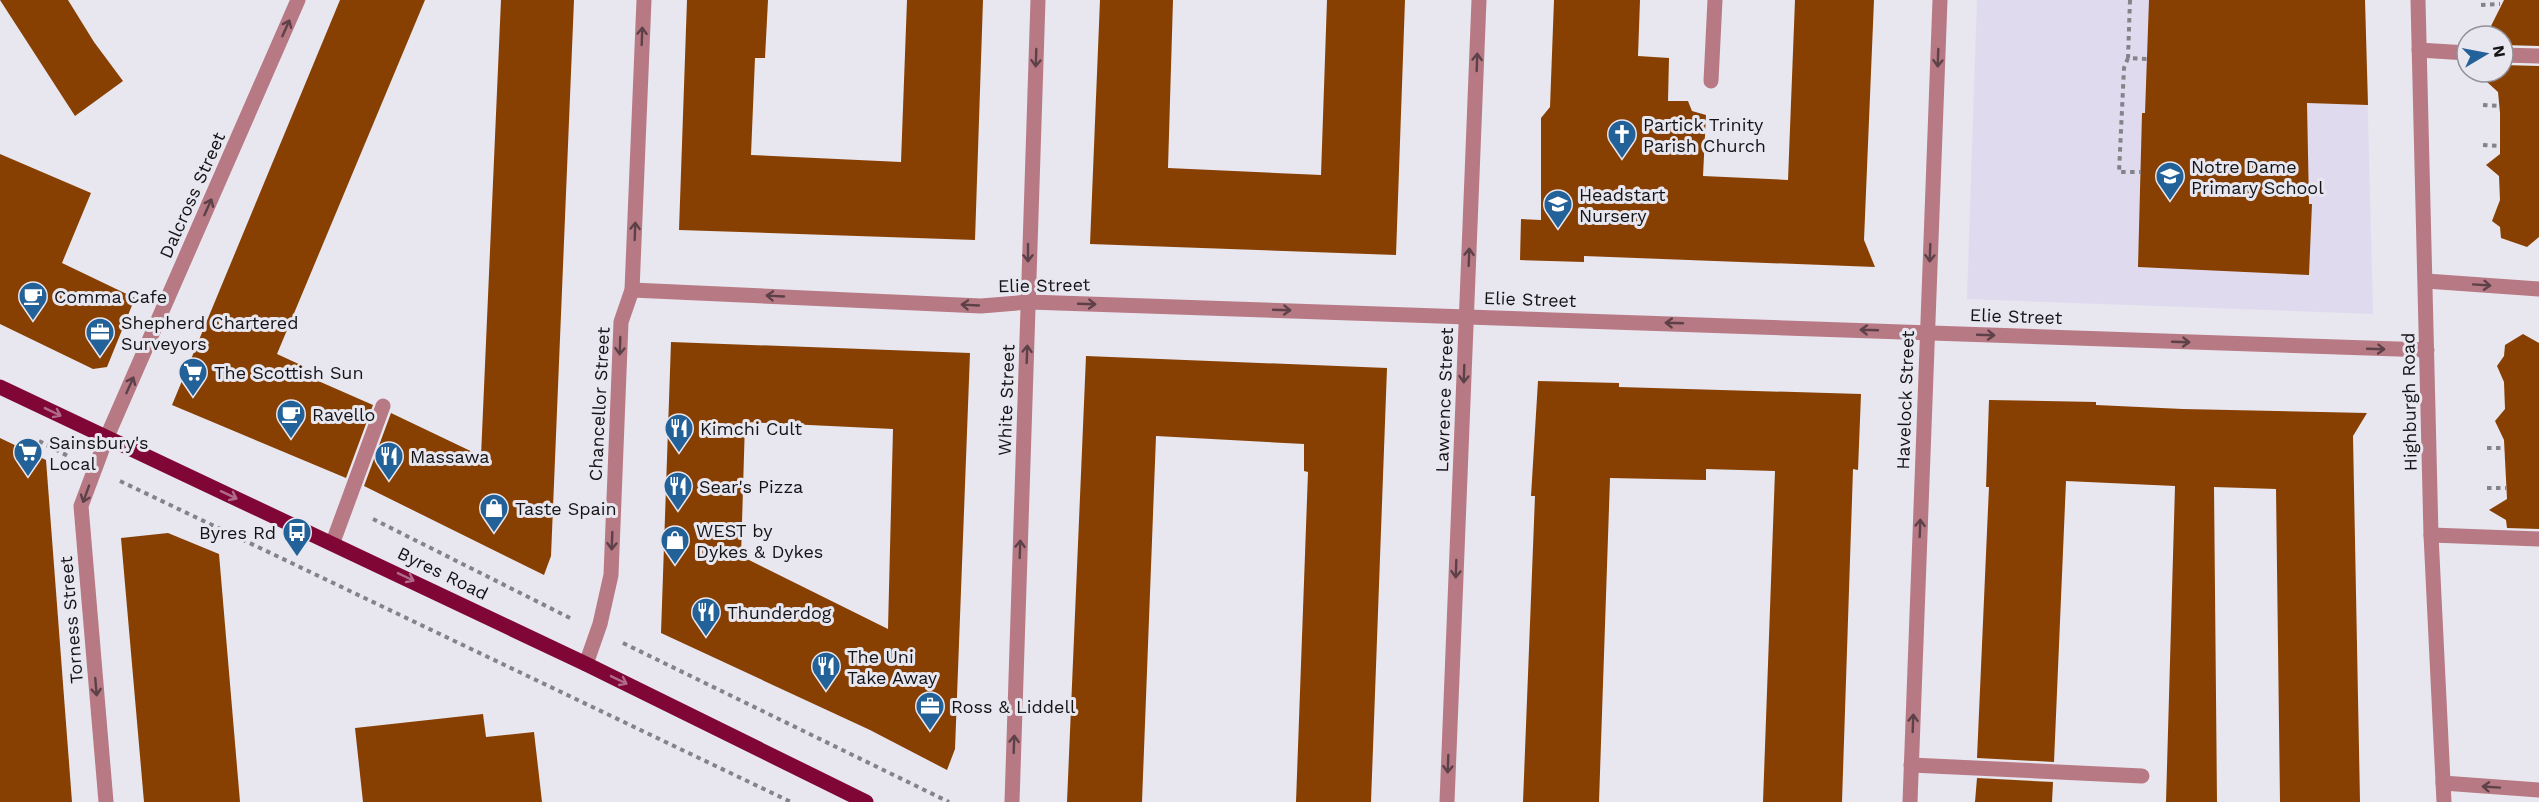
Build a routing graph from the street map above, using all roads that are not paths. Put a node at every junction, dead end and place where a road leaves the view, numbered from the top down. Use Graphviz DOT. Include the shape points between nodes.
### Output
graph roads {
  1 [pos="298,0"];
  2 [pos="644,0"];
  3 [pos="1038,0"];
  4 [pos="1479,0"];
  5 [pos="1715,0"];
  6 [pos="1940,0"];
  7 [pos="2418,0"];
  8 [pos="2419,50"];
  9 [pos="2455,52"];
  10 [pos="2515,56"];
  11 [pos="2539,57"];
  12 [pos="1712,81"];
  13 [pos="2426,281"];
  14 [pos="2539,289"];
  15 [pos="632,290"];
  16 [pos="1029,302"];
  17 [pos="1467,316"];
  18 [pos="1928,333"];
  19 [pos="2427,351"];
  20 [pos="0,387"];
  21 [pos="383,406"];
  22 [pos="106,439"];
  23 [pos="2432,535"];
  24 [pos="2539,540"];
  25 [pos="333,542"];
  26 [pos="586,664"];
  27 [pos="1911,765"];
  28 [pos="2142,776"];
  29 [pos="2443,783"];
  30 [pos="2539,790"];
  31 [pos="106,802"];
  32 [pos="866,802"];
  33 [pos="1012,802"];
  34 [pos="1447,802"];
  35 [pos="1910,802"];
  36 [pos="2444,802"];
  22 -- 1 [label="street, Dalcross Street, one-way"];
  15 -- 2 [label="street, Chancellor Street, one-way"];
  3 -- 16 [label="street, White Street, one-way"];
  17 -- 4 [label="street, Lawrence Street, one-way"];
  5 -- 12 [label="street"];
  6 -- 18 [label="street, Havelock Street, one-way"];
  7 -- 8 [label="street, Highburgh Road"];
  8 -- 9 [label="street"];
  8 -- 13 [label="street, Highburgh Road"];
  10 -- 11 [label="street"];
  13 -- 14 [label="street, one-way"];
  13 -- 19 [label="street, Highburgh Road"];
  16 -- 15 [label="street, Elie Street, one-way" via="981,306"];
  15 -- 26 [label="street, Chancellor Street, one-way" via="621,321 611,575"];
  16 -- 17 [label="street, Elie Street, one-way"];
  33 -- 16 [label="street, White Street, one-way"];
  18 -- 17 [label="street, Elie Street, one-way"];
  17 -- 34 [label="street, Lawrence Street, one-way"];
  18 -- 19 [label="street, Elie Street, one-way"];
  27 -- 18 [label="street, Havelock Street, one-way"];
  19 -- 23 [label="street, Highburgh Road"];
  20 -- 22 [label="main road, Byres Road, one-way"];
  21 -- 25 [label="street"];
  22 -- 25 [label="main road, Byres Road, one-way"];
  22 -- 31 [label="street, Torness Street, one-way" via="81,507"];
  23 -- 24 [label="street"];
  23 -- 29 [label="street, Highburgh Road"];
  25 -- 26 [label="main road, Byres Road, one-way"];
  26 -- 32 [label="main road, Byres Road, one-way"];
  27 -- 28 [label="street"];
  27 -- 35 [label="street, Havelock Street"];
  30 -- 29 [label="street, one-way"];
  29 -- 36 [label="street, Highburgh Road"];
}
